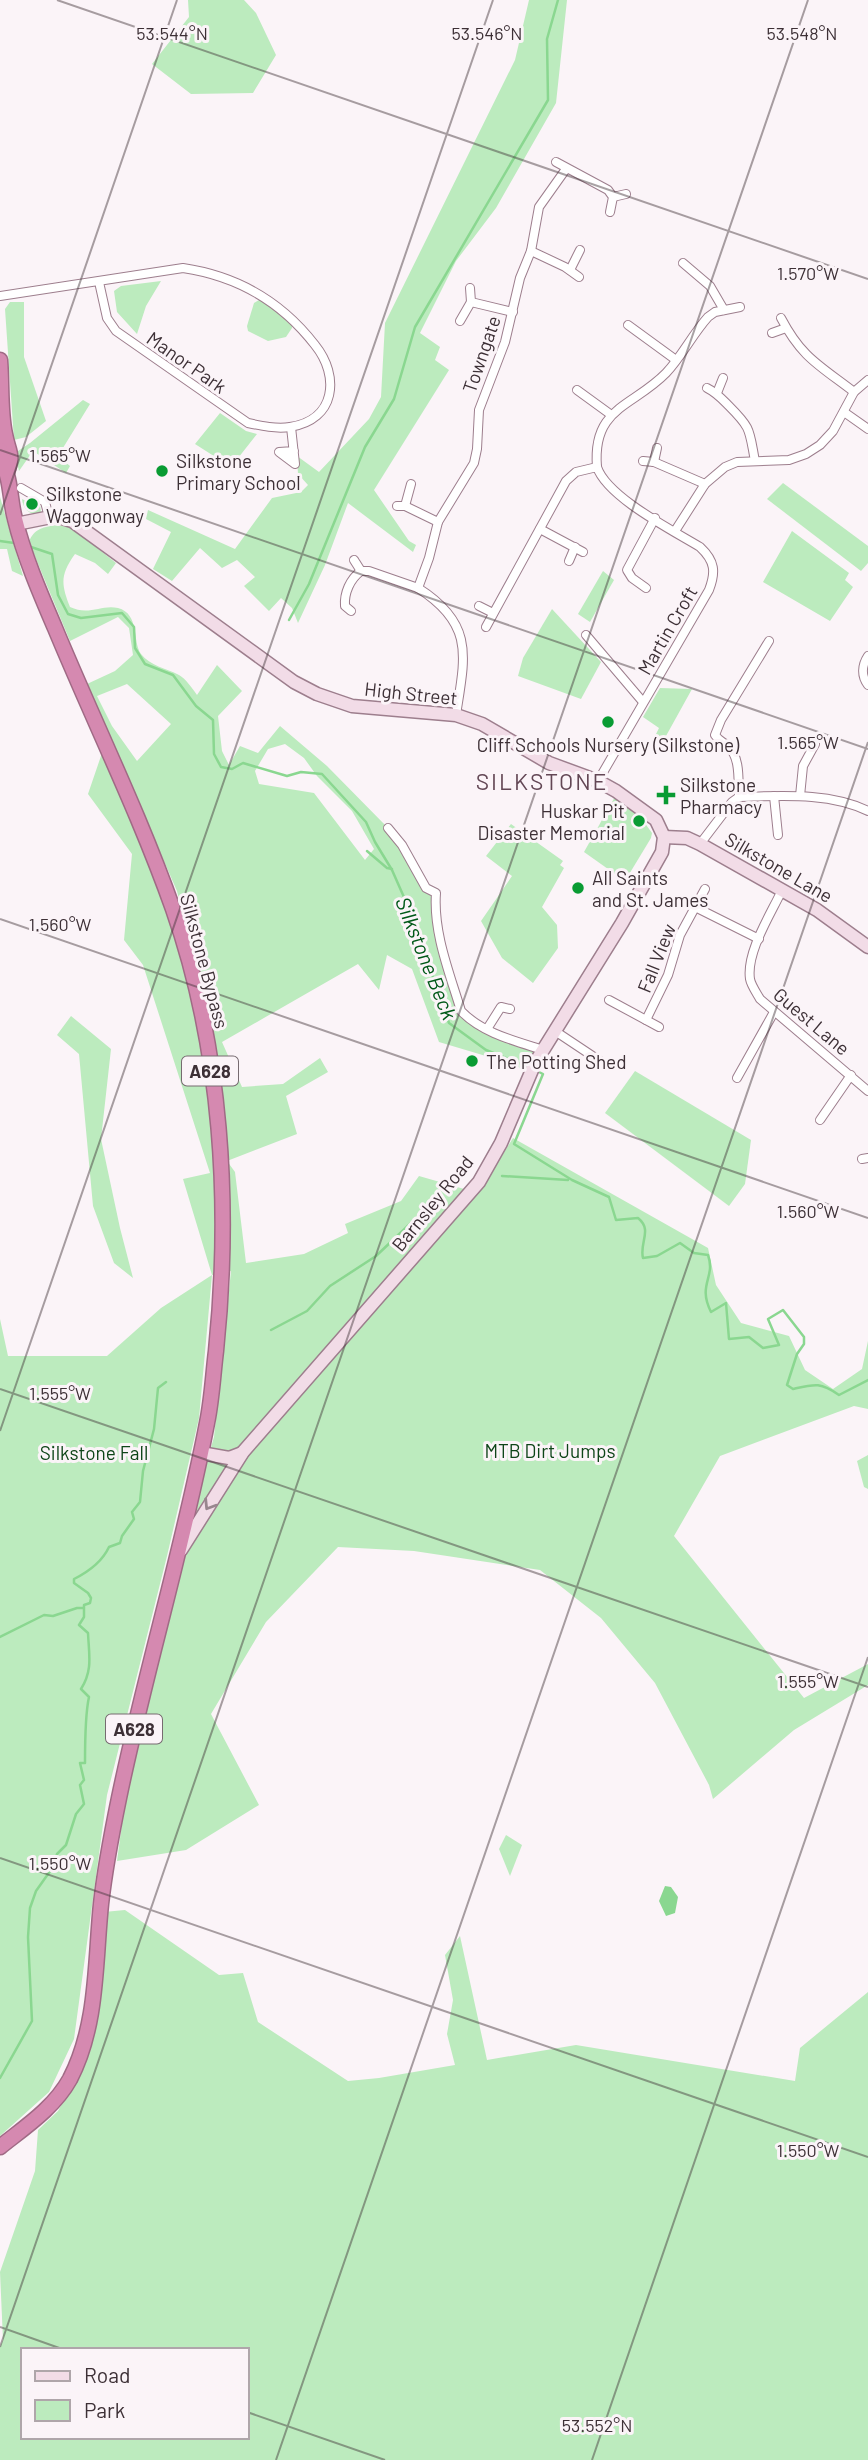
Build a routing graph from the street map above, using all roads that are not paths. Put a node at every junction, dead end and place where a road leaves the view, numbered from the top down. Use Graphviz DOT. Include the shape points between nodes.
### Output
graph roads {
  1 [pos="556,162"];
  2 [pos="566,169"];
  3 [pos="626,194"];
  4 [pos="613,197"];
  5 [pos="610,212"];
  6 [pos="580,250"];
  7 [pos="531,251"];
  8 [pos="683,263"];
  9 [pos="570,270"];
  10 [pos="579,277"];
  11 [pos="99,282"];
  12 [pos="470,288"];
  13 [pos="0,296"];
  14 [pos="471,302"];
  15 [pos="740,307"];
  16 [pos="724,310"];
  17 [pos="513,312"];
  18 [pos="781,318"];
  19 [pos="460,321"];
  20 [pos="628,325"];
  21 [pos="786,328"];
  22 [pos="772,333"];
  23 [pos="642,336"];
  24 [pos="636,344"];
  25 [pos="0,360"];
  26 [pos="676,360"];
  27 [pos="723,379"];
  28 [pos="868,380"];
  29 [pos="707,388"];
  30 [pos="577,390"];
  31 [pos="853,392"];
  32 [pos="717,393"];
  33 [pos="593,401"];
  34 [pos="586,410"];
  35 [pos="844,412"];
  36 [pos="610,414"];
  37 [pos="291,427"];
  38 [pos="868,429"];
  39 [pos="2,445"];
  40 [pos="657,448"];
  41 [pos="294,451"];
  42 [pos="643,461"];
  43 [pos="755,461"];
  44 [pos="654,462"];
  45 [pos="597,467"];
  46 [pos="411,484"];
  47 [pos="705,484"];
  48 [pos="15,486"];
  49 [pos="49,517"];
  50 [pos="655,519"];
  51 [pos="438,522"];
  52 [pos="16,524"];
  53 [pos="540,529"];
  54 [pos="675,531"];
  55 [pos="354,560"];
  56 [pos="569,561"];
  57 [pos="362,571"];
  58 [pos="646,588"];
  59 [pos="418,589"];
  60 [pos="479,606"];
  61 [pos="336,610"];
  62 [pos="493,613"];
  63 [pos="485,627"];
  64 [pos="586,635"];
  65 [pos="769,641"];
  66 [pos="868,656"];
  67 [pos="868,685"];
  68 [pos="643,702"];
  69 [pos="456,715"];
  70 [pos="815,744"];
  71 [pos="810,754"];
  72 [pos="820,760"];
  73 [pos="598,781"];
  74 [pos="774,796"];
  75 [pos="800,796"];
  76 [pos="739,797"];
  77 [pos="868,811"];
  78 [pos="388,828"];
  79 [pos="778,835"];
  80 [pos="664,837"];
  81 [pos="701,844"];
  82 [pos="705,889"];
  83 [pos="782,890"];
  84 [pos="695,907"];
  85 [pos="759,939"];
  86 [pos="868,947"];
  87 [pos="609,1000"];
  88 [pos="502,1007"];
  89 [pos="774,1012"];
  90 [pos="646,1020"];
  91 [pos="659,1027"];
  92 [pos="486,1029"];
  93 [pos="555,1031"];
  94 [pos="543,1050"];
  95 [pos="606,1065"];
  96 [pos="743,1068"];
  97 [pos="752,1073"];
  98 [pos="850,1075"];
  99 [pos="737,1078"];
  100 [pos="868,1091"];
  101 [pos="820,1120"];
  102 [pos="243,1452"];
  103 [pos="201,1453"];
  104 [pos="176,1559"];
  105 [pos="0,2147"];
  1 -- 2 [label="street"];
  2 -- 4 [label="street"];
  2 -- 7 [label="street, Towngate" via="539,207"];
  3 -- 4 [label="street"];
  4 -- 5 [label="street"];
  6 -- 9 [label="street"];
  7 -- 9 [label="street"];
  7 -- 17 [label="street, Towngate"];
  8 -- 16 [label="street" via="694,277 710,285"];
  9 -- 10 [label="street"];
  11 -- 13 [label="street, Manor Park"];
  11 -- 37 [label="street, Manor Park" via="107,318 138,348 248,423"];
  11 -- 37 [label="street, Manor Park" via="183,268 237,281 281,309 317,346 332,385 321,413"];
  12 -- 14 [label="street, Towngate"];
  14 -- 17 [label="street, Towngate"];
  14 -- 19 [label="street, Towngate"];
  15 -- 16 [label="street"];
  16 -- 26 [label="street" via="708,317"];
  17 -- 51 [label="street, Towngate" via="479,410 474,463"];
  18 -- 21 [label="street"];
  20 -- 23 [label="street"];
  21 -- 22 [label="street"];
  21 -- 31 [label="street" via="813,363"];
  23 -- 24 [label="street"];
  23 -- 26 [label="street"];
  25 -- 39 [label="highway, A628"];
  26 -- 36 [label="street" via="664,375"];
  27 -- 32 [label="street"];
  28 -- 31 [label="street"];
  29 -- 32 [label="street"];
  30 -- 33 [label="street"];
  31 -- 35 [label="street"];
  32 -- 43 [label="street" via="746,422"];
  33 -- 34 [label="street"];
  33 -- 36 [label="street"];
  35 -- 38 [label="street"];
  35 -- 43 [label="street" via="833,431 806,454 789,460"];
  36 -- 45 [label="street" via="596,450"];
  37 -- 41 [label="street"];
  39 -- 48 [label="highway, A628" via="10,448"];
  40 -- 44 [label="street"];
  42 -- 44 [label="street"];
  43 -- 47 [label="street" via="725,467"];
  44 -- 47 [label="street"];
  45 -- 50 [label="street, Martin Croft" via="622,498"];
  45 -- 53 [label="street" via="576,472 566,481"];
  46 -- 51 [label="street" via="401,506"];
  47 -- 54 [label="street"];
  48 -- 49 [label="street" via="45,502"];
  48 -- 52 [label="highway, Silkstone Bypass / A628"];
  49 -- 52 [label="street"];
  49 -- 69 [label="street, High Street" via="72,521 270,666 317,694 352,706"];
  50 -- 54 [label="street, Martin Croft"];
  50 -- 58 [label="street, Martin Croft" via="627,570"];
  51 -- 59 [label="street, Towngate"];
  52 -- 103 [label="highway, Silkstone Bypass / A628" via="35,582 144,830 194,983 207,1044 223,1215 220,1308"];
  53 -- 56 [label="street" via="579,550"];
  53 -- 62 [label="street"];
  54 -- 68 [label="street, Martin Croft" via="709,556 713,578"];
  55 -- 57 [label="street"];
  57 -- 59 [label="street"];
  57 -- 61 [label="street" via="346,592 348,609"];
  59 -- 69 [label="street" via="444,607 461,636 464,661"];
  60 -- 62 [label="street"];
  62 -- 63 [label="street"];
  64 -- 68 [label="street, Martin Croft" via="598,641"];
  65 -- 76 [label="street" via="715,735 737,762"];
  66 -- 67 [label="street" via="863,668"];
  68 -- 73 [label="street, Martin Croft"];
  69 -- 73 [label="street, High Street" via="482,723 549,763"];
  70 -- 71 [label="street"];
  71 -- 72 [label="street"];
  71 -- 75 [label="street" via="802,772"];
  73 -- 80 [label="street, High Street" via="656,820"];
  74 -- 75 [label="street"];
  74 -- 76 [label="street"];
  74 -- 79 [label="street"];
  75 -- 77 [label="street"];
  76 -- 81 [label="street"];
  78 -- 92 [label="street" via="426,888 440,890 435,909 461,1012"];
  80 -- 81 [label="street, Silkstone Lane"];
  80 -- 93 [label="street, Barnsley Road" via="662,852"];
  81 -- 83 [label="street, Silkstone Lane"];
  82 -- 84 [label="street, Fall View"];
  83 -- 85 [label="street, Guest Lane"];
  83 -- 86 [label="street, Silkstone Lane"];
  84 -- 85 [label="street, Fall View"];
  84 -- 90 [label="street, Fall View"];
  85 -- 89 [label="street, Guest Lane" via="750,964 750,981"];
  87 -- 90 [label="street, Fall View"];
  88 -- 92 [label="street"];
  89 -- 96 [label="street"];
  89 -- 98 [label="street, Guest Lane"];
  90 -- 91 [label="street, Fall View"];
  92 -- 94 [label="street"];
  93 -- 94 [label="street, Barnsley Road"];
  93 -- 95 [label="street"];
  94 -- 102 [label="street, Barnsley Road" via="479,1182"];
  96 -- 97 [label="street"];
  96 -- 99 [label="street"];
  98 -- 100 [label="street, Guest Lane"];
  98 -- 101 [label="street" via="830,1113"];
  102 -- 103 [label="street" via="229,1458"];
  102 -- 104 [label="street, Barnsley Road, one-way"];
  103 -- 104 [label="highway, Silkstone Bypass / A628"];
  104 -- 105 [label="highway, Barnsley Road / A628" via="118,1803 101,1901 91,2015 78,2060 59,2096"];
}
